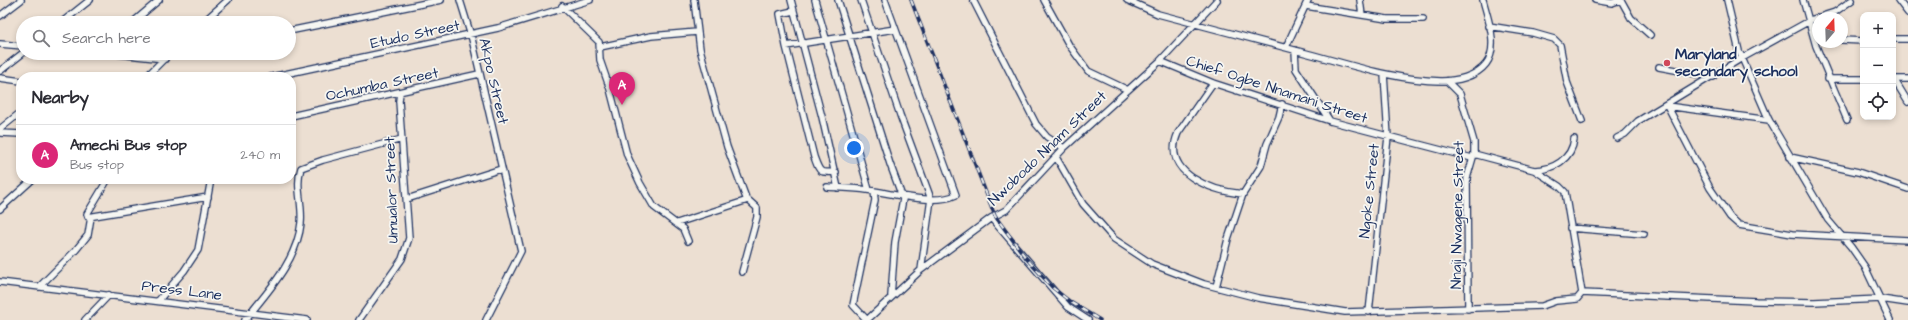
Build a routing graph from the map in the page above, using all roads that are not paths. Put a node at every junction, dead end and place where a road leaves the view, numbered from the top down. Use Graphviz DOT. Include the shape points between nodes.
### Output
graph roads {
  1 [pos="21,0"];
  2 [pos="90,0"];
  3 [pos="159,0"];
  4 [pos="228,0"];
  5 [pos="441,0"];
  6 [pos="460,0"];
  7 [pos="590,0"];
  8 [pos="694,0"];
  9 [pos="791,0"];
  10 [pos="815,0"];
  11 [pos="838,0"];
  12 [pos="861,0"];
  13 [pos="885,0"];
  14 [pos="973,0"];
  15 [pos="1044,0"];
  16 [pos="1127,0"];
  17 [pos="1217,0"];
  18 [pos="1308,0"];
  19 [pos="1360,0"];
  20 [pos="1483,0"];
  21 [pos="1595,0"];
  22 [pos="1621,0"];
  23 [pos="1727,0"];
  24 [pos="1803,0"];
  25 [pos="1852,0"];
  26 [pos="1898,0"];
  27 [pos="568,2"];
  28 [pos="1134,2"];
  29 [pos="562,6"];
  30 [pos="1306,6"];
  31 [pos="794,11"];
  32 [pos="1908,13"];
  33 [pos="1362,15"];
  34 [pos="0,16"];
  35 [pos="70,16"];
  36 [pos="140,16"];
  37 [pos="210,16"];
  38 [pos="1423,20"];
  39 [pos="1808,22"];
  40 [pos="1195,24"];
  41 [pos="1489,26"];
  42 [pos="895,29"];
  43 [pos="296,30"];
  44 [pos="1812,30"];
  45 [pos="697,32"];
  46 [pos="873,33"];
  47 [pos="470,34"];
  48 [pos="1650,35"];
  49 [pos="849,36"];
  50 [pos="1896,39"];
  51 [pos="1908,39"];
  52 [pos="1848,40"];
  53 [pos="826,41"];
  54 [pos="1860,41"];
  55 [pos="0,44"];
  56 [pos="802,44"];
  57 [pos="16,45"];
  58 [pos="600,46"];
  59 [pos="786,46"];
  60 [pos="1286,47"];
  61 [pos="1819,48"];
  62 [pos="1295,50"];
  63 [pos="16,58"];
  64 [pos="1742,58"];
  65 [pos="163,60"];
  66 [pos="1160,61"];
  67 [pos="1660,67"];
  68 [pos="0,71"];
  69 [pos="151,72"];
  70 [pos="294,72"];
  71 [pos="479,74"];
  72 [pos="1384,74"];
  73 [pos="1712,77"];
  74 [pos="0,78"];
  75 [pos="1828,79"];
  76 [pos="1860,79"];
  77 [pos="1896,79"];
  78 [pos="1908,79"];
  79 [pos="16,80"];
  80 [pos="1447,81"];
  81 [pos="1213,84"];
  82 [pos="1896,84"];
  83 [pos="1128,90"];
  84 [pos="400,92"];
  85 [pos="1908,102"];
  86 [pos="1282,104"];
  87 [pos="1667,106"];
  88 [pos="296,115"];
  89 [pos="16,116"];
  90 [pos="1769,120"];
  91 [pos="1847,120"];
  92 [pos="1330,121"];
  93 [pos="1582,121"];
  94 [pos="0,129"];
  95 [pos="0,133"];
  96 [pos="16,134"];
  97 [pos="1388,137"];
  98 [pos="1617,138"];
  99 [pos="402,139"];
  100 [pos="1574,139"];
  101 [pos="1064,148"];
  102 [pos="1473,156"];
  103 [pos="1056,157"];
  104 [pos="1790,157"];
  105 [pos="501,168"];
  106 [pos="1534,170"];
  107 [pos="836,172"];
  108 [pos="28,184"];
  109 [pos="105,184"];
  110 [pos="210,184"];
  111 [pos="827,187"];
  112 [pos="838,188"];
  113 [pos="1908,189"];
  114 [pos="871,191"];
  115 [pos="1243,194"];
  116 [pos="902,196"];
  117 [pos="208,197"];
  118 [pos="407,199"];
  119 [pos="931,199"];
  120 [pos="748,200"];
  121 [pos="0,209"];
  122 [pos="91,217"];
  123 [pos="991,218"];
  124 [pos="677,223"];
  125 [pos="1570,228"];
  126 [pos="1644,234"];
  127 [pos="1839,236"];
  128 [pos="1908,240"];
  129 [pos="688,241"];
  130 [pos="920,270"];
  131 [pos="742,272"];
  132 [pos="0,282"];
  133 [pos="39,286"];
  134 [pos="1216,287"];
  135 [pos="1582,293"];
  136 [pos="109,295"];
  137 [pos="891,296"];
  138 [pos="1881,299"];
  139 [pos="158,301"];
  140 [pos="1908,303"];
  141 [pos="1468,309"];
  142 [pos="251,312"];
  143 [pos="1369,312"];
  144 [pos="85,320"];
  145 [pos="245,320"];
  146 [pos="307,320"];
  147 [pos="359,320"];
  148 [pos="486,320"];
  149 [pos="867,320"];
  150 [pos="1088,320"];
  151 [pos="1890,320"];
  1 -- 34 [label="street"];
  2 -- 35 [label="street"];
  3 -- 36 [label="street"];
  4 -- 37 [label="street"];
  5 -- 43 [label="street"];
  6 -- 47 [label="street, Akpo Street"];
  7 -- 27 [label="street, Etudo Street"];
  8 -- 45 [label="street"];
  9 -- 31 [label="street"];
  10 -- 53 [label="street"];
  11 -- 49 [label="street"];
  12 -- 46 [label="street"];
  13 -- 42 [label="street"];
  14 -- 101 [label="street" via="1036,124 1047,137"];
  15 -- 83 [label="street" via="1069,45 1088,71"];
  16 -- 28 [label="street"];
  17 -- 40 [label="street, Nwobodo Nnam Street"];
  18 -- 30 [label="street"];
  19 -- 33 [label="street"];
  20 -- 41 [label="street"];
  21 -- 22 [label="street" via="1612,3"];
  22 -- 48 [label="street" via="1631,18"];
  23 -- 64 [label="street"];
  24 -- 39 [label="street"];
  25 -- 39 [label="street" via="1835,12"];
  26 -- 32 [label="street"];
  27 -- 29 [label="street, Etudo Street"];
  28 -- 40 [label="street" via="1158,14"];
  29 -- 47 [label="street, Etudo Street" via="520,22"];
  29 -- 58 [label="street" via="599,42"];
  30 -- 33 [label="street"];
  30 -- 60 [label="street"];
  31 -- 56 [label="street"];
  31 -- 59 [label="street" via="780,14"];
  33 -- 38 [label="street"];
  39 -- 44 [label="street"];
  39 -- 64 [label="street"];
  40 -- 60 [label="street"];
  40 -- 66 [label="street, Nwobodo Nnam Street"];
  41 -- 80 [label="street" via="1492,53 1485,66 1471,74"];
  41 -- 93 [label="street" via="1533,33 1554,39 1560,45 1567,82"];
  42 -- 46 [label="street"];
  42 -- 119 [label="street" via="956,195 950,198"];
  45 -- 58 [label="street" via="651,36"];
  45 -- 120 [label="street" via="727,147"];
  46 -- 49 [label="street"];
  46 -- 119 [label="street"];
  47 -- 70 [label="street, Etudo Street"];
  47 -- 71 [label="street, Akpo Street"];
  49 -- 53 [label="street"];
  49 -- 116 [label="street"];
  50 -- 51 [label="street"];
  52 -- 54 [label="street"];
  53 -- 56 [label="street"];
  53 -- 114 [label="street"];
  55 -- 57 [label="street"];
  56 -- 59 [label="street"];
  56 -- 107 [label="street"];
  58 -- 124 [label="street" via="600,60 627,155 654,207"];
  59 -- 107 [label="street" via="819,171"];
  60 -- 62 [label="street"];
  61 -- 75 [label="street"];
  62 -- 72 [label="street"];
  62 -- 92 [label="street" via="1296,69"];
  63 -- 68 [label="street"];
  64 -- 73 [label="street"];
  64 -- 90 [label="street"];
  65 -- 69 [label="street"];
  66 -- 81 [label="street, Chief Ogbe Nnamani Street"];
  66 -- 83 [label="street, Nwobodo Nnam Street"];
  67 -- 73 [label="street"];
  71 -- 84 [label="street, Ochumba Street"];
  71 -- 105 [label="street, Akpo Street"];
  72 -- 80 [label="street"];
  72 -- 97 [label="street, Ngoke Street"];
  73 -- 87 [label="street"];
  74 -- 79 [label="street"];
  75 -- 76 [label="street"];
  75 -- 91 [label="street"];
  77 -- 78 [label="street"];
  80 -- 102 [label="street, Nnaji Nwagene Street" via="1460,94 1474,142"];
  81 -- 86 [label="street, Chief Ogbe Nnamani Street"];
  81 -- 115 [label="street" via="1176,138 1177,156 1191,179 1206,186"];
  82 -- 85 [label="street"];
  83 -- 101 [label="street, Nwobodo Nnam Street"];
  84 -- 88 [label="street, Ochumba Street"];
  84 -- 99 [label="street, Umualor Street"];
  86 -- 92 [label="street, Chief Ogbe Nnamani Street"];
  86 -- 115 [label="street" via="1261,166"];
  87 -- 90 [label="street"];
  87 -- 98 [label="street" via="1638,121"];
  87 -- 127 [label="street" via="1713,195 1732,221 1751,228 1792,234"];
  89 -- 94 [label="street"];
  90 -- 104 [label="street"];
  92 -- 97 [label="street, Chief Ogbe Nnamani Street"];
  95 -- 96 [label="street"];
  97 -- 102 [label="street, Chief Ogbe Nnamani Street"];
  97 -- 143 [label="street, Ngoke Street"];
  99 -- 118 [label="street, Umualor Street"];
  99 -- 142 [label="street" via="302,168 299,203 301,221 298,237 279,278"];
  100 -- 106 [label="street" via="1575,143 1567,156 1552,168"];
  101 -- 103 [label="street, Nwobodo Nnam Street"];
  102 -- 106 [label="street, Chief Ogbe Nnamani Street"];
  102 -- 141 [label="street, Nnaji Nwagene Street" via="1467,178"];
  103 -- 123 [label="street, Nwobodo Nnam Street" via="1006,210"];
  103 -- 134 [label="street" via="1083,204 1114,238 1152,264 1190,280"];
  104 -- 113 [label="street" via="1858,172"];
  104 -- 127 [label="street"];
  105 -- 118 [label="street"];
  105 -- 148 [label="street, Akpo Street" via="521,251"];
  106 -- 125 [label="street" via="1563,188"];
  107 -- 112 [label="street"];
  108 -- 121 [label="street"];
  109 -- 122 [label="street" via="87,214"];
  110 -- 117 [label="street"];
  111 -- 112 [label="street"];
  112 -- 114 [label="street"];
  114 -- 116 [label="street"];
  114 -- 149 [label="street" via="875,200 853,305"];
  115 -- 134 [label="street" via="1228,238"];
  116 -- 119 [label="street"];
  116 -- 137 [label="street"];
  117 -- 122 [label="street"];
  117 -- 139 [label="street" via="198,250"];
  118 -- 147 [label="street, Umualor Street" via="409,238 406,250"];
  119 -- 130 [label="street"];
  120 -- 124 [label="street"];
  120 -- 131 [label="street" via="757,208 757,217"];
  122 -- 133 [label="street" via="88,235"];
  123 -- 130 [label="street, Nwobodo Nnam Street"];
  123 -- 150 [label="street" via="1068,307"];
  124 -- 129 [label="street" via="685,231"];
  125 -- 126 [label="street"];
  125 -- 135 [label="street"];
  127 -- 128 [label="street"];
  127 -- 138 [label="street" via="1854,251"];
  130 -- 137 [label="street, Nwobodo Nnam Street"];
  132 -- 133 [label="street, Press Lane"];
  133 -- 136 [label="street, Press Lane"];
  134 -- 143 [label="street" via="1258,298 1322,309"];
  135 -- 138 [label="street" via="1814,302"];
  135 -- 141 [label="street" via="1577,299 1556,301 1542,306"];
  136 -- 139 [label="street, Press Lane"];
  136 -- 144 [label="street"];
  137 -- 149 [label="street, Nwobodo Nnam Street"];
  138 -- 140 [label="street"];
  138 -- 151 [label="street"];
  139 -- 142 [label="street, Press Lane"];
  141 -- 143 [label="street"];
  142 -- 145 [label="street"];
  142 -- 146 [label="street, Press Lane"];
}
